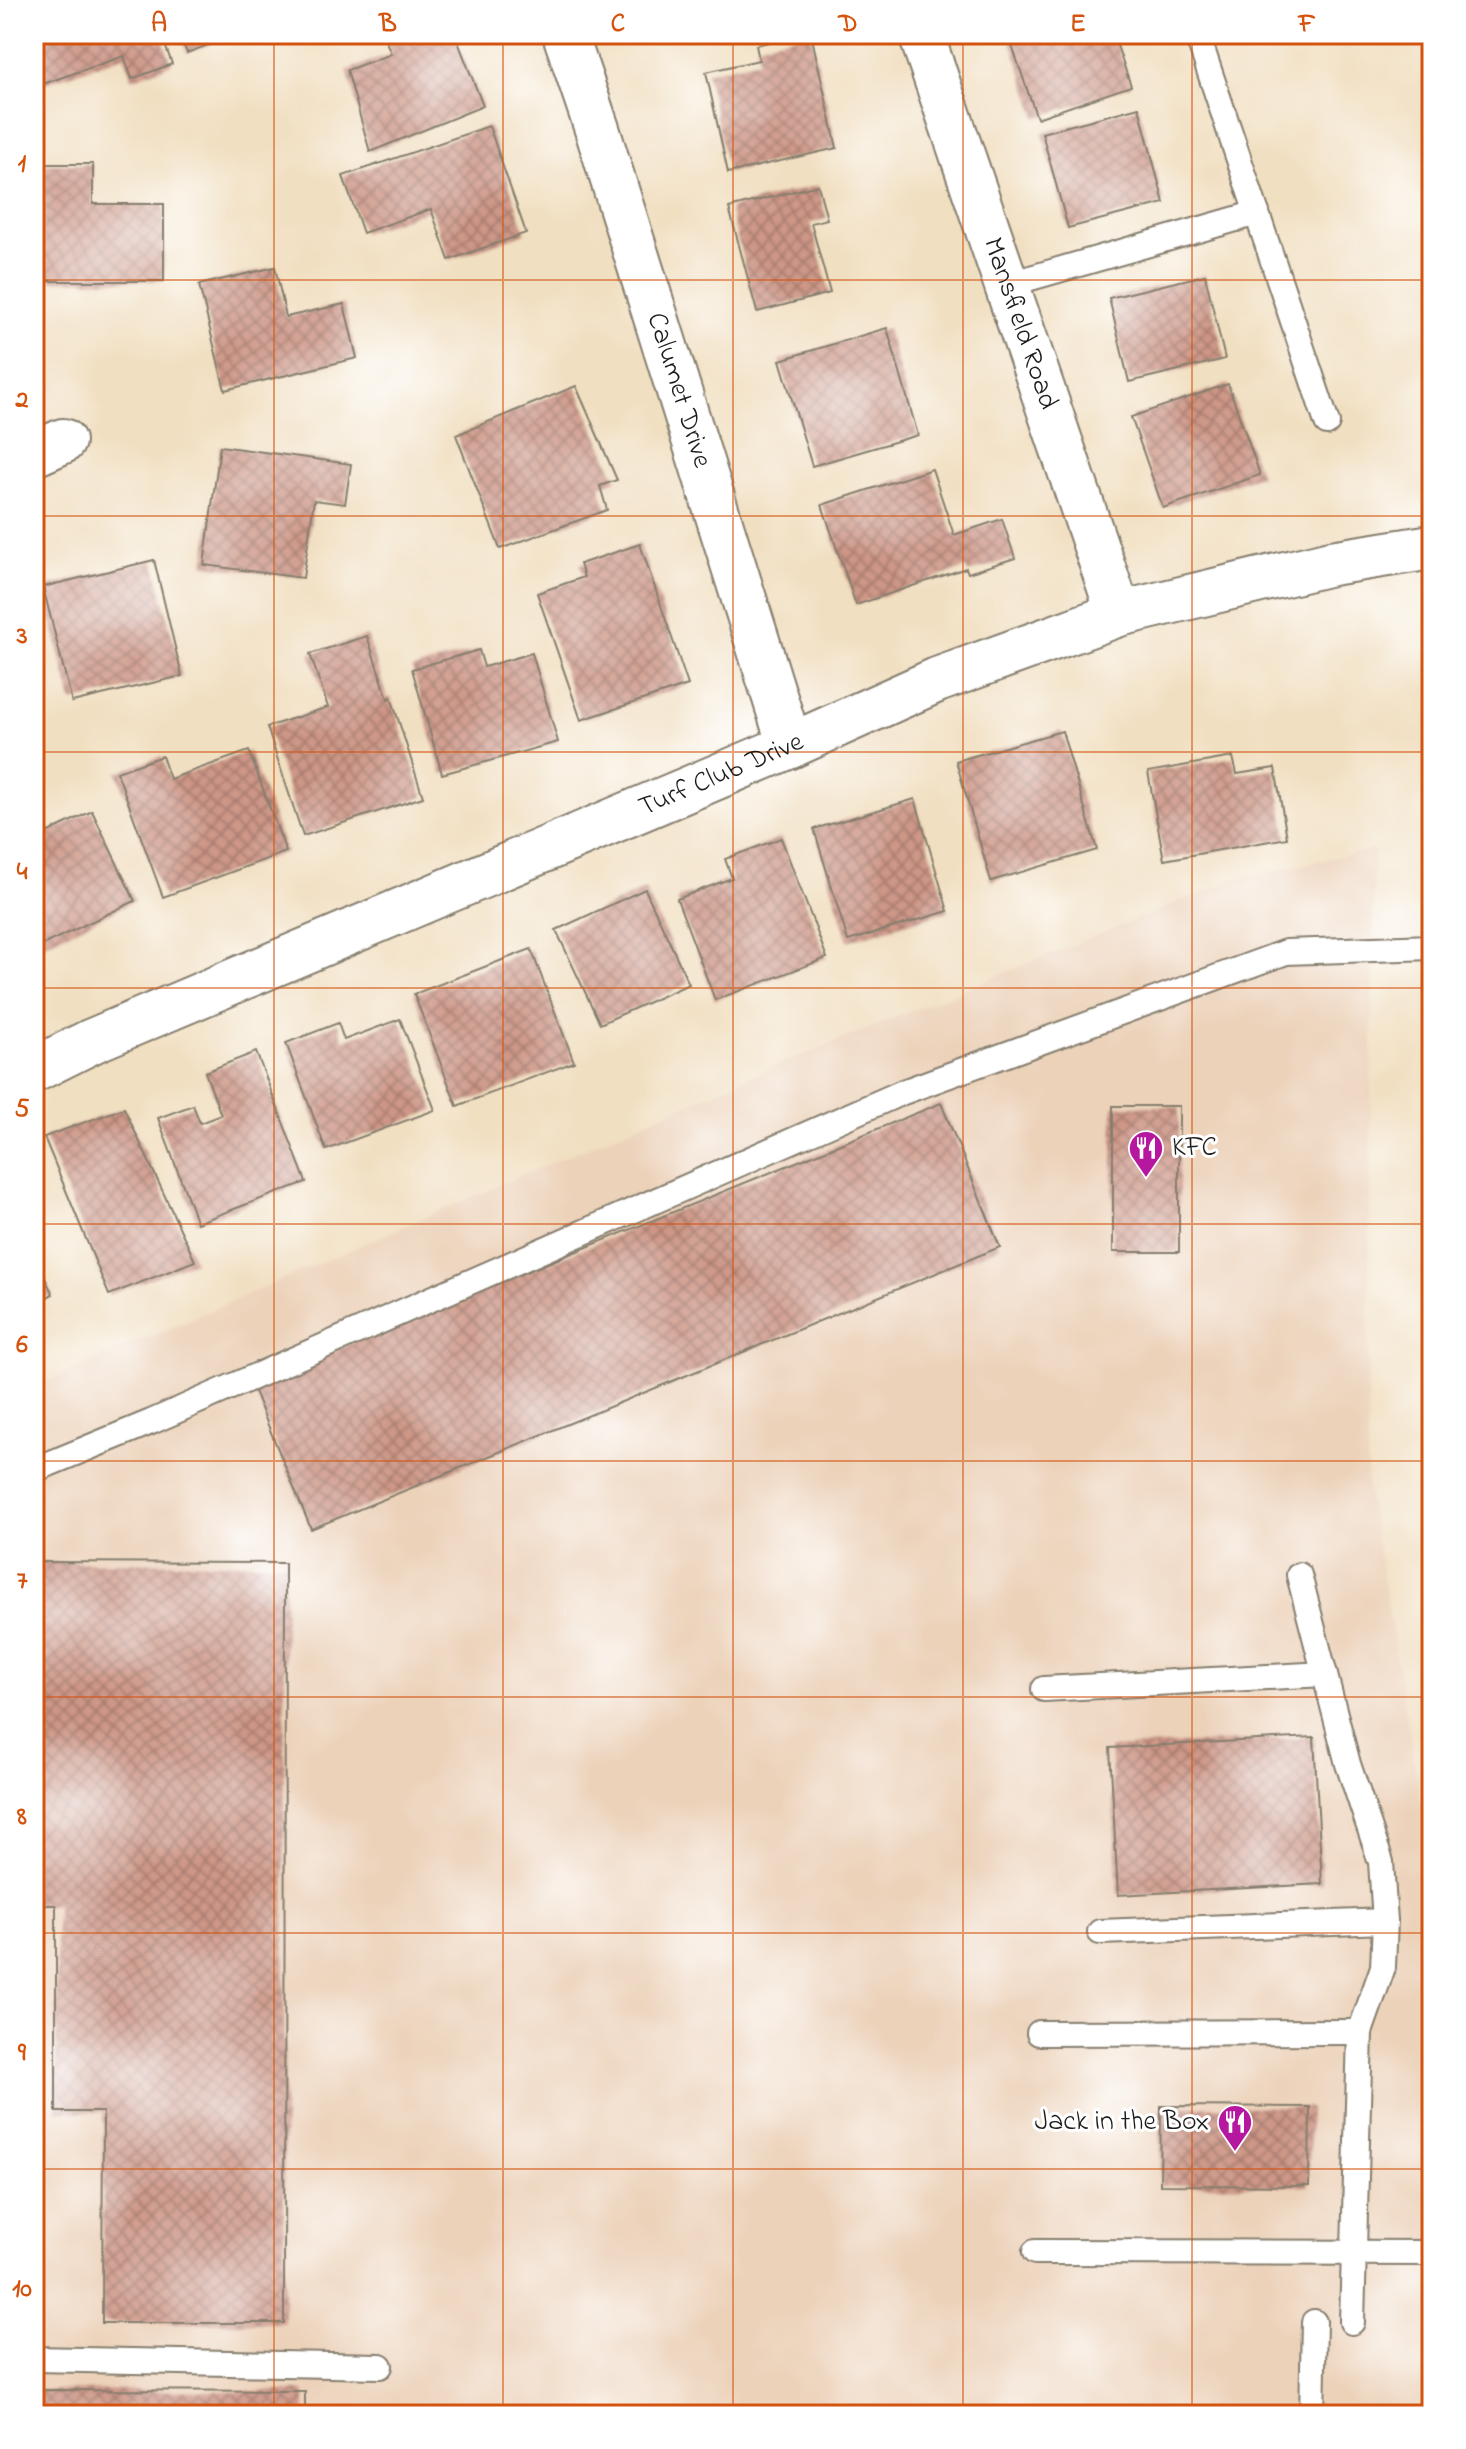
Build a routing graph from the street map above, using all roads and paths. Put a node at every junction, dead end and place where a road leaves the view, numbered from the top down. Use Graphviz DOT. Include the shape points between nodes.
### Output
graph roads {
  1 [pos="565,34"];
  2 [pos="921,34"];
  3 [pos="1197,34"];
  4 [pos="1257,213"];
  5 [pos="1006,285"];
  6 [pos="1327,423"];
  7 [pos="1432,547"];
  8 [pos="1119,614"];
  9 [pos="790,746"];
  10 [pos="1432,947"];
  11 [pos="34,1070"];
  12 [pos="34,1470"];
  13 [pos="1299,1575"];
  14 [pos="1325,1674"];
  15 [pos="1044,1689"];
  16 [pos="1385,1921"];
  17 [pos="1100,1932"];
  18 [pos="1360,2032"];
  19 [pos="1039,2033"];
  20 [pos="1035,2252"];
  21 [pos="1354,2252"];
  22 [pos="1432,2253"];
  23 [pos="1314,2322"];
  24 [pos="1352,2322"];
  25 [pos="34,2359"];
  26 [pos="380,2366"];
  27 [pos="1312,2415"];
  1 -- 9 [label="street, Calumet Drive"];
  2 -- 5 [label="street, Mansfield Road"];
  3 -- 4 [label="lane"];
  4 -- 5 [label="lane"];
  4 -- 6 [label="lane"];
  5 -- 8 [label="street, Mansfield Road"];
  7 -- 8 [label="street, Turf Club Drive" via="1331,563"];
  8 -- 9 [label="street, Turf Club Drive" via="937,680"];
  9 -- 11 [label="street, Turf Club Drive"];
  10 -- 12 [label="lane" via="1286,952 903,1092"];
  13 -- 14 [label="lane"];
  14 -- 15 [label="lane"];
  14 -- 16 [label="lane" via="1381,1862"];
  16 -- 17 [label="lane"];
  16 -- 18 [label="lane" via="1383,1967"];
  18 -- 19 [label="lane"];
  18 -- 21 [label="lane"];
  20 -- 21 [label="lane"];
  21 -- 22 [label="lane"];
  21 -- 24 [label="lane"];
  23 -- 27 [label="lane"];
  25 -- 26 [label="lane"];
}
